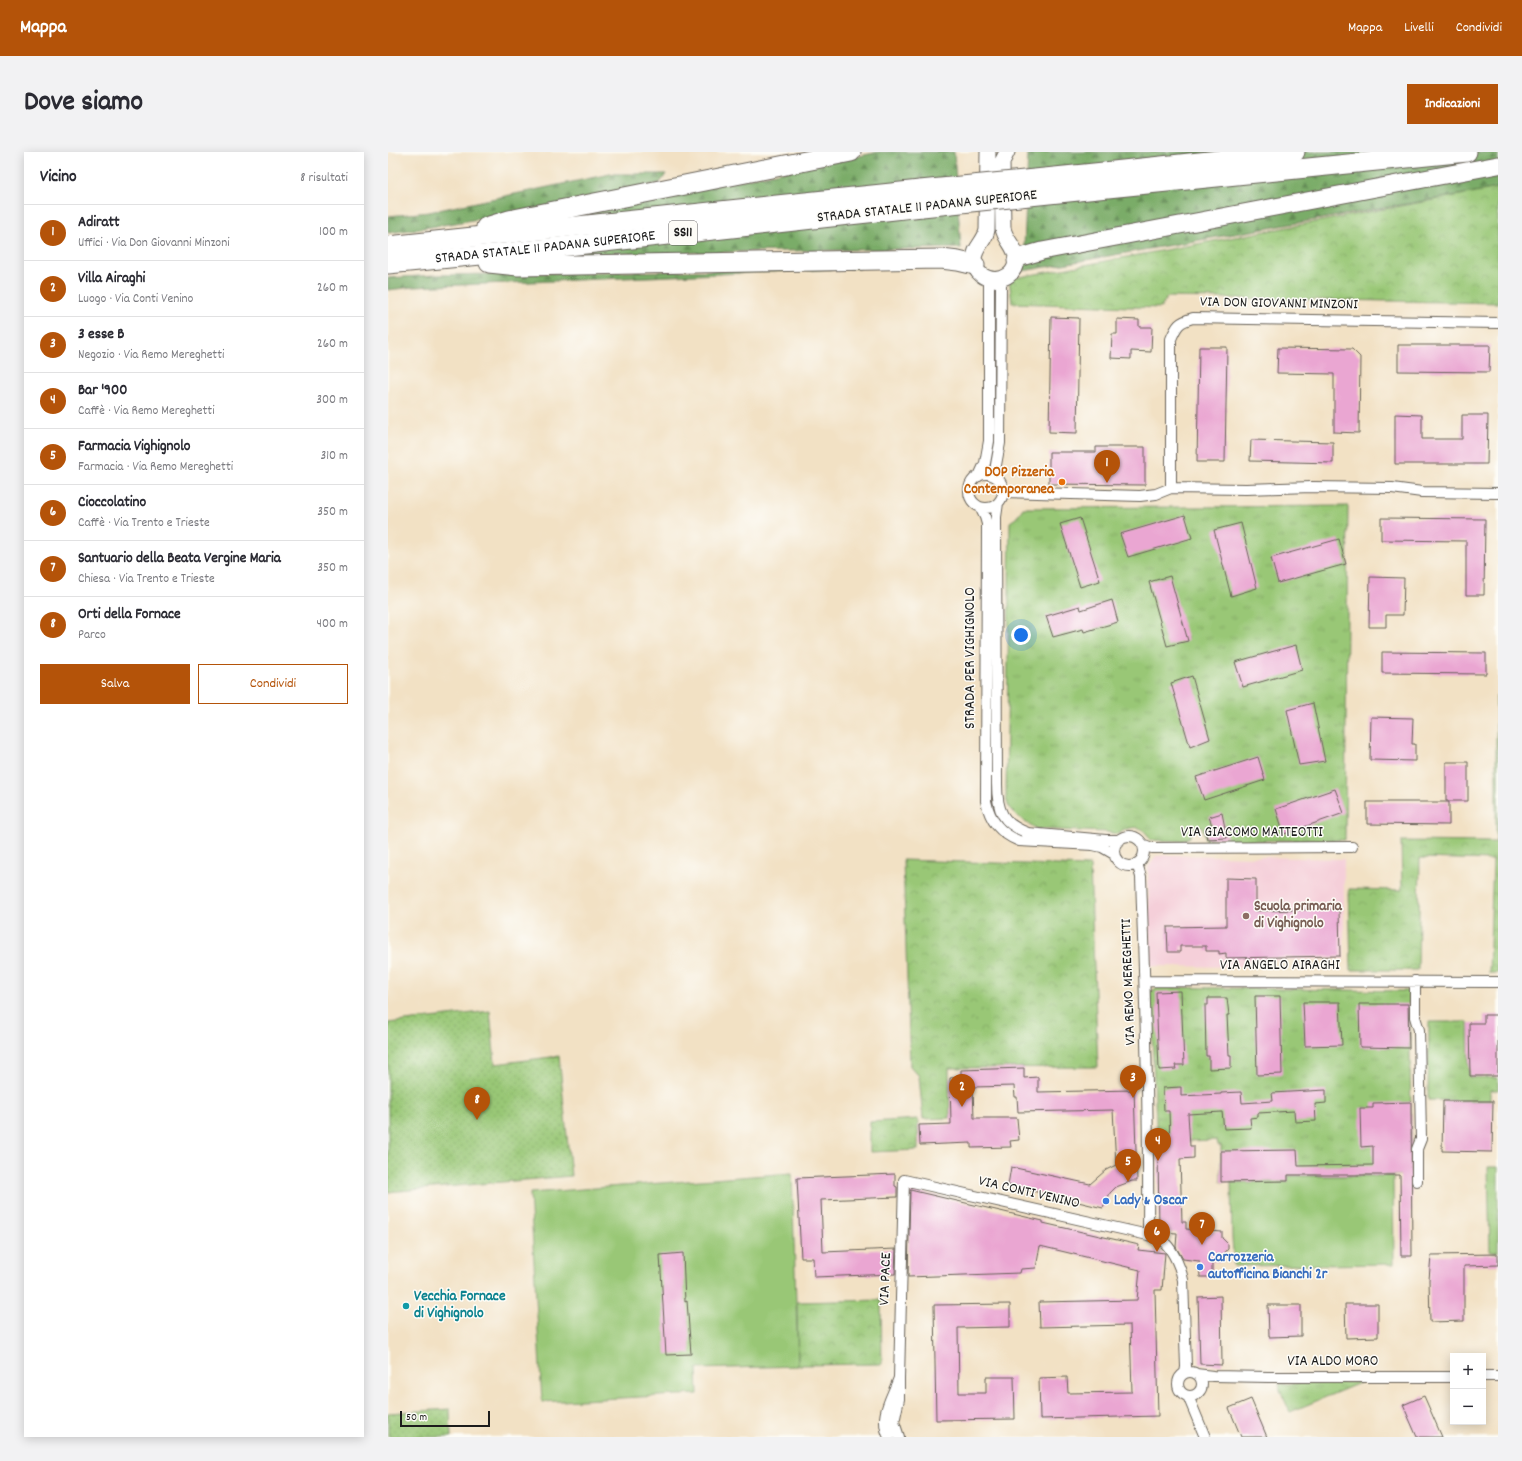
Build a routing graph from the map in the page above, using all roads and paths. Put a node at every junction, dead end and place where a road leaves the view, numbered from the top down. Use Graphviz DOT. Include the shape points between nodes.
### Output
graph roads {
  1 [pos="851,152"];
  2 [pos="988,152"];
  3 [pos="1007,152"];
  4 [pos="1295,152"];
  5 [pos="1467,152"];
  6 [pos="1498,165"];
  7 [pos="1076,183"];
  8 [pos="388,246"];
  9 [pos="444,249"];
  10 [pos="1016,261"];
  11 [pos="388,264"];
  12 [pos="975,266"];
  13 [pos="995,279"];
  14 [pos="1498,323"];
  15 [pos="979,476"];
  16 [pos="994,476"];
  17 [pos="1171,488"];
  18 [pos="1002,492"];
  19 [pos="1498,493"];
  20 [pos="998,503"];
  21 [pos="980,507"];
  22 [pos="1120,840"];
  23 [pos="1352,847"];
  24 [pos="1146,849"];
  25 [pos="1114,854"];
  26 [pos="1136,867"];
  27 [pos="1145,981"];
  28 [pos="1415,981"];
  29 [pos="1498,982"];
  30 [pos="904,1180"];
  31 [pos="1417,1181"];
  32 [pos="1148,1235"];
  33 [pos="1190,1371"];
  34 [pos="1213,1376"];
  35 [pos="1486,1376"];
  36 [pos="1498,1376"];
  37 [pos="1450,1377"];
  38 [pos="899,1378"];
  39 [pos="1202,1385"];
  40 [pos="1191,1396"];
  41 [pos="889,1437"];
  42 [pos="899,1437"];
  43 [pos="1205,1437"];
  1 -- 9 [label="highway" via="509,220"];
  2 -- 12 [label="main road" via="987,230 986,237 975,251"];
  3 -- 10 [label="main road" via="1002,162 1003,228 1004,235 1015,252"];
  4 -- 7 [label="highway, STRADA STATALE 11 PADANA SUPERIORE / SS11"];
  5 -- 7 [label="highway, STRADA STATALE 11 PADANA SUPERIORE / SS11"];
  6 -- 10 [label="main road" via="1042,251"];
  7 -- 9 [label="highway, STRADA STATALE 11 PADANA SUPERIORE / SS11, bridge" via="921,198 538,250"];
  8 -- 9 [label="highway, STRADA STATALE 11 PADANA SUPERIORE / SS11"];
  9 -- 11 [label="highway, STRADA STATALE 11 PADANA SUPERIORE / SS11"];
  9 -- 12 [label="highway" via="518,266 941,259"];
  10 -- 13 [label="main road" via="1011,273"];
  12 -- 13 [label="main road" via="981,274"];
  13 -- 15 [label="street" via="989,441 985,463"];
  13 -- 16 [label="street" via="1000,443"];
  14 -- 17 [label="street, VIA DON GIOVANNI MINZONI" via="1193,318 1182,321 1172,339"];
  15 -- 16 [label="street"];
  15 -- 21 [label="street" via="970,484 969,494 972,502"];
  16 -- 18 [label="street" via="1002,486"];
  17 -- 18 [label="street" via="1156,494 1140,496"];
  17 -- 19 [label="street" via="1392,488 1422,492"];
  18 -- 20 [label="street"];
  20 -- 21 [label="street" via="988,508"];
  20 -- 22 [label="street, STRADA PER VIGHIGNOLO" via="996,517 999,807 1009,823 1028,833"];
  21 -- 25 [label="street, STRADA PER VIGHIGNOLO" via="987,524 988,811 996,827 1019,840 1102,846"];
  22 -- 24 [label="street" via="1128,836 1134,838"];
  22 -- 25 [label="street" via="1115,846"];
  23 -- 24 [label="street, VIA GIACOMO MATTEOTTI"];
  24 -- 26 [label="street"];
  25 -- 26 [label="street" via="1123,865"];
  26 -- 27 [label="street, VIA REMO MEREGHETTI" via="1141,876"];
  27 -- 28 [label="street, VIA ANGELO AIRAGHI"];
  27 -- 32 [label="street, VIA REMO MEREGHETTI" via="1149,1143"];
  28 -- 29 [label="street, VIA ANGELO AIRAGHI"];
  28 -- 31 [label="street" via="1415,1017 1420,1030 1421,1139 1417,1149"];
  30 -- 32 [label="street, VIA CONTI VENINO"];
  30 -- 38 [label="street, VIA PACE"];
  32 -- 33 [label="street, VIA CONTI VENINO" via="1165,1243 1182,1274"];
  33 -- 34 [label="street, VIA ALDO MORO"];
  33 -- 39 [label="street" via="1200,1379"];
  33 -- 40 [label="street" via="1180,1377 1178,1384 1180,1391"];
  34 -- 37 [label="street, VIA ALDO MORO"];
  34 -- 39 [label="street"];
  35 -- 36 [label="street"];
  38 -- 41 [label="street, VIA PACE" via="887,1403 885,1414"];
  38 -- 42 [label="street, VIA PACE" via="899,1399 894,1422"];
  39 -- 40 [label="street" via="1198,1392"];
  40 -- 43 [label="street" via="1194,1412"];
}
